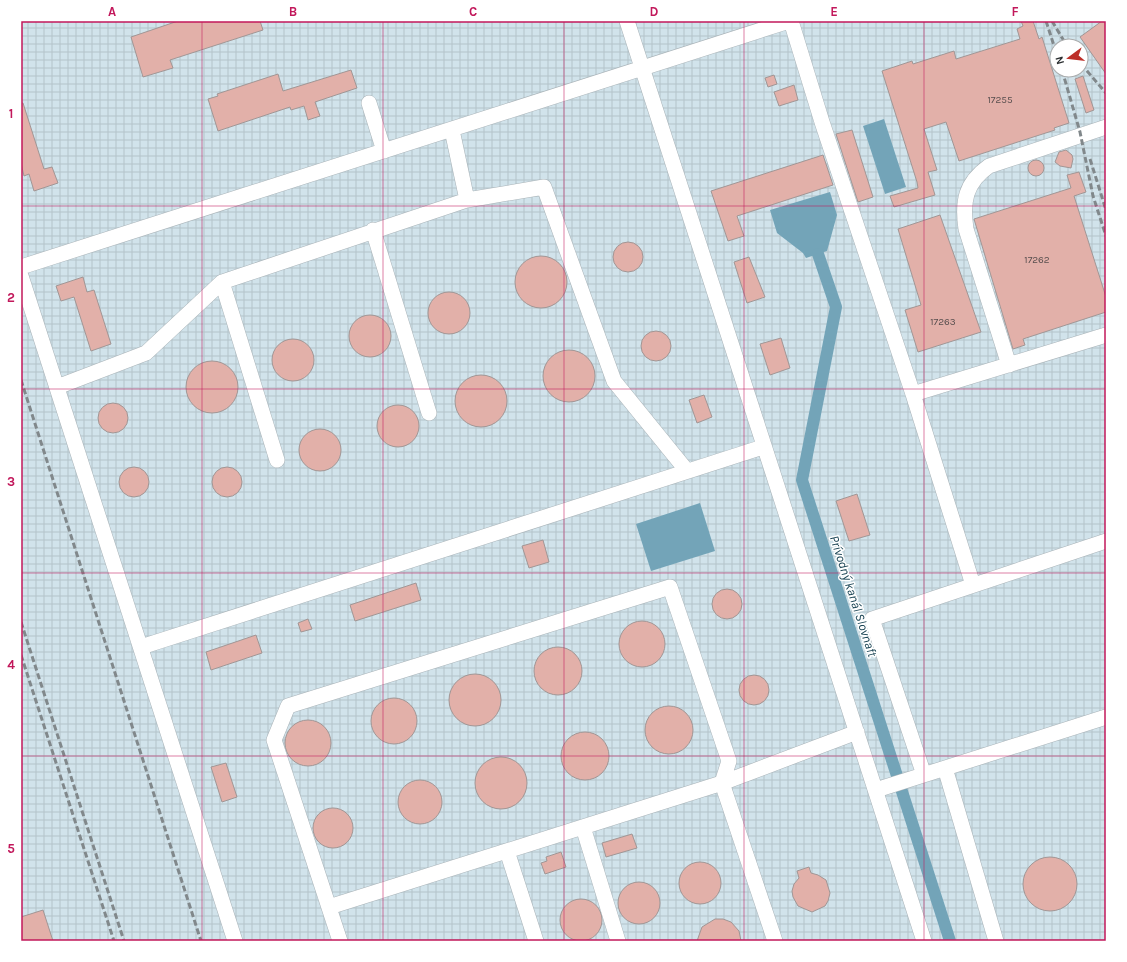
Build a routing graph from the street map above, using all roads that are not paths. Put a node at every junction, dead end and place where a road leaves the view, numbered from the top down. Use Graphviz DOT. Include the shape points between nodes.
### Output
graph roads {
  1 [pos="627,21"];
  2 [pos="790,21"];
  3 [pos="642,69"];
  4 [pos="369,103"];
  5 [pos="1106,127"];
  6 [pos="452,130"];
  7 [pos="384,151"];
  8 [pos="467,200"];
  9 [pos="373,230"];
  10 [pos="21,267"];
  11 [pos="21,276"];
  12 [pos="222,282"];
  13 [pos="1106,335"];
  14 [pos="1009,364"];
  15 [pos="57,387"];
  16 [pos="913,394"];
  17 [pos="429,413"];
  18 [pos="763,447"];
  19 [pos="277,460"];
  20 [pos="687,471"];
  21 [pos="1106,541"];
  22 [pos="973,586"];
  23 [pos="140,647"];
  24 [pos="1106,717"];
  25 [pos="857,732"];
  26 [pos="944,768"];
  27 [pos="924,775"];
  28 [pos="722,783"];
  29 [pos="876,790"];
  30 [pos="583,827"];
  31 [pos="507,851"];
  32 [pos="329,907"];
  33 [pos="235,941"];
  34 [pos="340,941"];
  35 [pos="536,941"];
  36 [pos="618,941"];
  37 [pos="775,941"];
  38 [pos="924,941"];
  39 [pos="996,941"];
  1 -- 3 [label="lane"];
  2 -- 3 [label="lane"];
  2 -- 16 [label="lane"];
  3 -- 6 [label="lane"];
  3 -- 18 [label="lane"];
  4 -- 7 [label="lane"];
  5 -- 14 [label="lane" via="989,166 980,173 967,191 964,218 966,229"];
  6 -- 7 [label="lane"];
  6 -- 8 [label="lane"];
  7 -- 10 [label="lane"];
  8 -- 9 [label="lane"];
  8 -- 20 [label="lane" via="544,188 614,381"];
  9 -- 12 [label="lane"];
  9 -- 17 [label="lane"];
  11 -- 15 [label="lane"];
  12 -- 15 [label="lane" via="146,353"];
  12 -- 19 [label="lane"];
  13 -- 14 [label="lane"];
  14 -- 16 [label="lane"];
  15 -- 23 [label="lane"];
  16 -- 22 [label="lane"];
  18 -- 20 [label="lane"];
  18 -- 25 [label="lane"];
  20 -- 23 [label="lane"];
  21 -- 22 [label="lane"];
  22 -- 27 [label="lane" via="872,619"];
  23 -- 33 [label="lane"];
  24 -- 26 [label="lane"];
  25 -- 28 [label="lane"];
  25 -- 29 [label="lane"];
  26 -- 27 [label="lane"];
  26 -- 39 [label="lane"];
  27 -- 29 [label="lane"];
  28 -- 30 [label="lane"];
  28 -- 32 [label="lane" via="729,761 670,587 288,706 274,740"];
  28 -- 37 [label="lane"];
  29 -- 38 [label="lane"];
  30 -- 31 [label="lane"];
  30 -- 36 [label="lane"];
  31 -- 32 [label="lane"];
  31 -- 35 [label="lane"];
  32 -- 34 [label="lane"];
}
